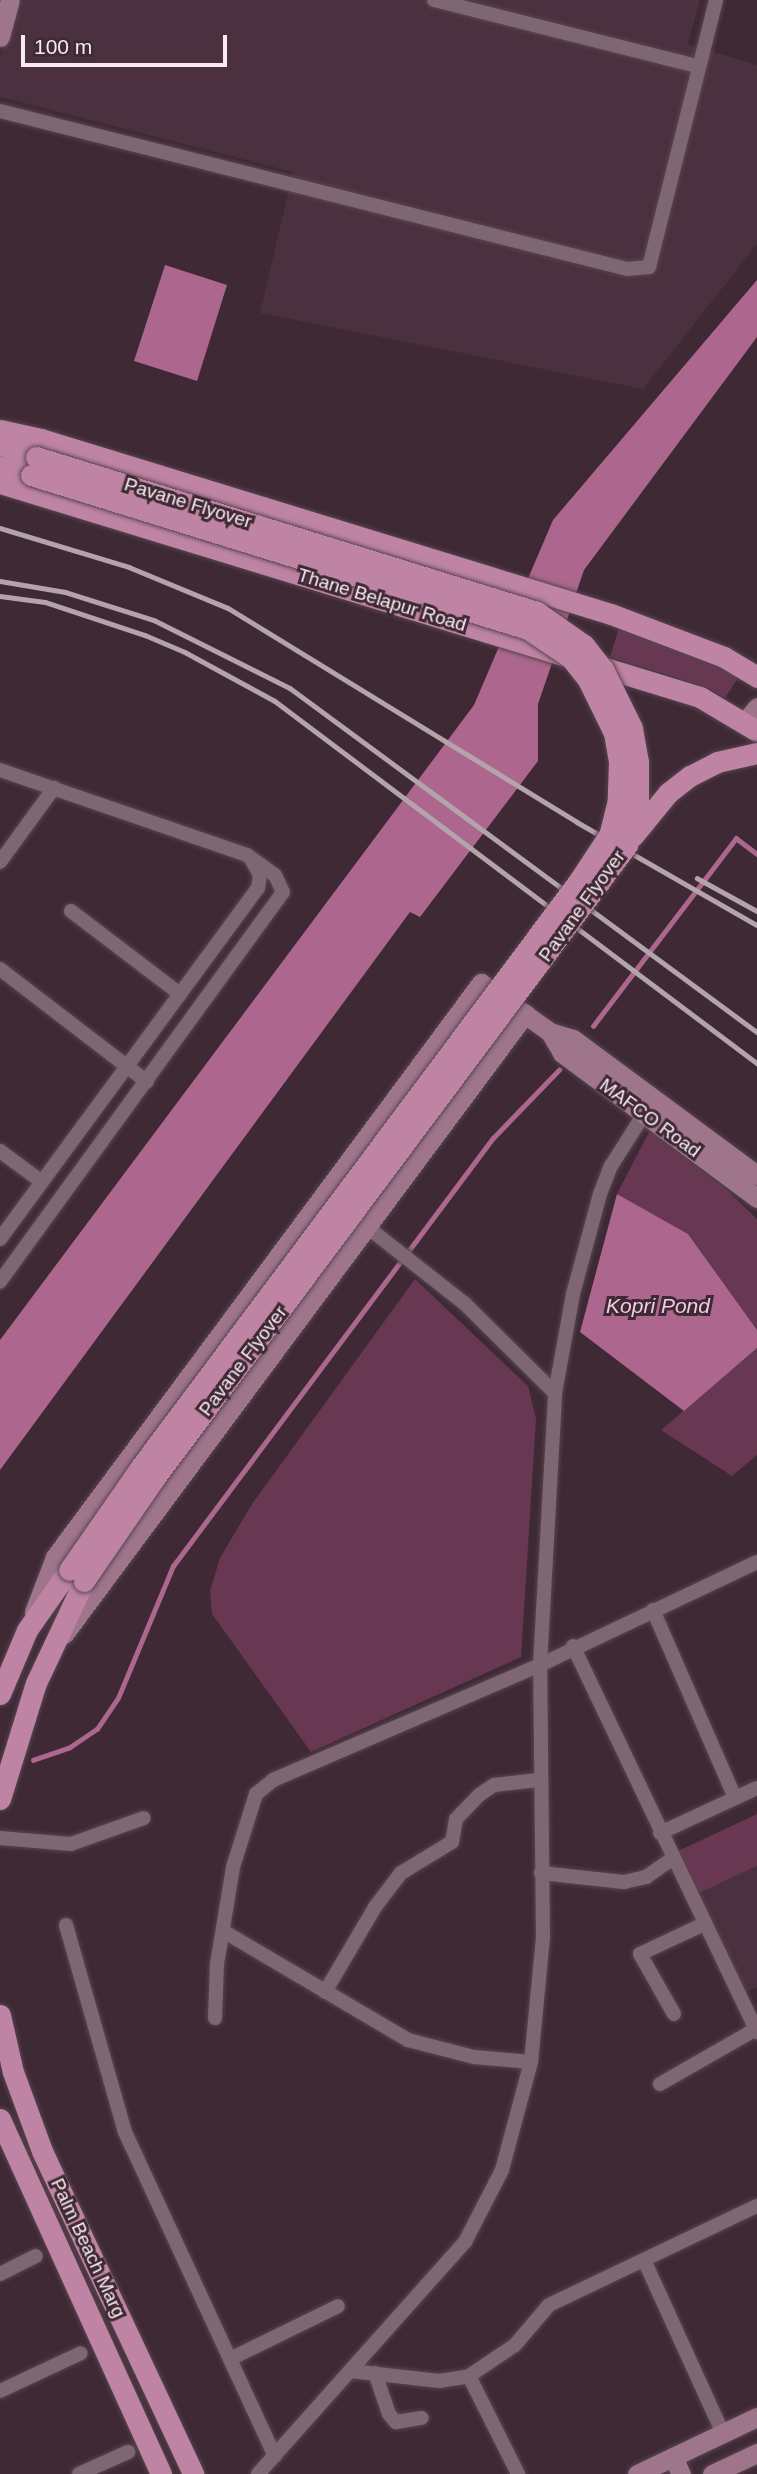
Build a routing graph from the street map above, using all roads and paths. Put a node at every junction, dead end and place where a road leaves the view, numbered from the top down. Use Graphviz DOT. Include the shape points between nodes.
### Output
graph roads {
  1 [pos="10,0"];
  2 [pos="434,0"];
  3 [pos="716,0"];
  4 [pos="0,37"];
  5 [pos="697,66"];
  6 [pos="0,111"];
  7 [pos="0,430"];
  8 [pos="0,445"];
  9 [pos="33,466"];
  10 [pos="0,467"];
  11 [pos="0,483"];
  12 [pos="757,677"];
  13 [pos="753,720"];
  14 [pos="757,752"];
  15 [pos="0,770"];
  16 [pos="54,788"];
  17 [pos="627,845"];
  18 [pos="247,855"];
  19 [pos="0,862"];
  20 [pos="71,911"];
  21 [pos="0,969"];
  22 [pos="180,994"];
  23 [pos="525,1014"];
  24 [pos="550,1032"];
  25 [pos="127,1067"];
  26 [pos="147,1082"];
  27 [pos="644,1114"];
  28 [pos="0,1151"];
  29 [pos="757,1175"];
  30 [pos="42,1182"];
  31 [pos="757,1198"];
  32 [pos="367,1227"];
  33 [pos="0,1239"];
  34 [pos="0,1282"];
  35 [pos="555,1393"];
  36 [pos="757,1562"];
  37 [pos="77,1576"];
  38 [pos="653,1610"];
  39 [pos="27,1630"];
  40 [pos="573,1646"];
  41 [pos="54,1647"];
  42 [pos="540,1665"];
  43 [pos="5,1669"];
  44 [pos="0,1694"];
  45 [pos="4,1760"];
  46 [pos="538,1780"];
  47 [pos="757,1788"];
  48 [pos="0,1798"];
  49 [pos="735,1798"];
  50 [pos="144,1818"];
  51 [pos="660,1833"];
  52 [pos="0,1838"];
  53 [pos="672,1859"];
  54 [pos="541,1873"];
  55 [pos="66,1925"];
  56 [pos="702,1925"];
  57 [pos="223,1931"];
  58 [pos="325,1992"];
  59 [pos="674,2014"];
  60 [pos="0,2015"];
  61 [pos="215,2018"];
  62 [pos="756,2031"];
  63 [pos="531,2062"];
  64 [pos="660,2084"];
  65 [pos="0,2119"];
  66 [pos="757,2206"];
  67 [pos="36,2256"];
  68 [pos="643,2260"];
  69 [pos="0,2274"];
  70 [pos="338,2306"];
  71 [pos="81,2353"];
  72 [pos="230,2360"];
  73 [pos="351,2371"];
  74 [pos="375,2374"];
  75 [pos="469,2376"];
  76 [pos="0,2391"];
  77 [pos="757,2417"];
  78 [pos="422,2418"];
  79 [pos="723,2433"];
  80 [pos="128,2452"];
  81 [pos="757,2452"];
  82 [pos="275,2456"];
  83 [pos="677,2465"];
  84 [pos="648,2472"];
  85 [pos="79,2474"];
  86 [pos="161,2474"];
  87 [pos="193,2474"];
  88 [pos="257,2474"];
  89 [pos="518,2474"];
  90 [pos="712,2474"];
  1 -- 4 [label="main road"];
  2 -- 5 [label="street"];
  3 -- 5 [label="street"];
  5 -- 6 [label="street" via="649,267 627,269"];
  7 -- 12 [label="main road" via="659,630"];
  8 -- 9 [label="main road, Pavane Flyover"];
  9 -- 10 [label="main road, Pavane Flyover"];
  9 -- 17 [label="main road, Pavane Flyover, bridge" via="513,602 564,628 603,669 632,728 638,802"];
  9 -- 37 [label="main road, Pavane Flyover, bridge" via="528,629 570,658 588,680 614,733 619,762 618,800 610,835 140,1468"];
  11 -- 13 [label="main road, Thane Belapur Road" via="700,697"];
  14 -- 17 [label="main road, bridge" via="717,762 690,775 668,793"];
  15 -- 16 [label="street"];
  16 -- 18 [label="street"];
  16 -- 19 [label="street"];
  17 -- 37 [label="main road, Pavane Flyover, bridge"];
  18 -- 22 [label="street" via="260,875 258,888"];
  18 -- 26 [label="street" via="279,879 281,898"];
  20 -- 22 [label="street"];
  21 -- 25 [label="street"];
  22 -- 25 [label="street"];
  23 -- 24 [label="main road, MAFCO Road"];
  23 -- 32 [label="main road"];
  23 -- 39 [label="main road, MAFCO Road" via="481,982 55,1557"];
  24 -- 27 [label="main road, MAFCO Road" via="562,1053"];
  24 -- 29 [label="main road, MAFCO Road" via="573,1039"];
  25 -- 26 [label="street"];
  25 -- 30 [label="street"];
  26 -- 34 [label="street"];
  27 -- 31 [label="main road, MAFCO Road"];
  27 -- 35 [label="street" via="611,1166 600,1194 573,1294"];
  28 -- 30 [label="street"];
  30 -- 33 [label="street"];
  32 -- 35 [label="street" via="419,1264"];
  32 -- 41 [label="main road"];
  35 -- 42 [label="street"];
  36 -- 38 [label="street"];
  37 -- 39 [label="main road, Pavane Flyover"];
  37 -- 41 [label="main road, Pavane Flyover"];
  38 -- 40 [label="street"];
  38 -- 49 [label="street"];
  39 -- 43 [label="main road"];
  40 -- 42 [label="street"];
  40 -- 51 [label="street"];
  41 -- 45 [label="main road"];
  42 -- 46 [label="street"];
  42 -- 57 [label="street" via="273,1780 256,1794 233,1867"];
  43 -- 44 [label="main road"];
  45 -- 48 [label="main road"];
  46 -- 54 [label="street"];
  46 -- 58 [label="street" via="494,1785 472,1802 456,1819 452,1842 401,1874 375,1907"];
  47 -- 49 [label="street"];
  49 -- 51 [label="street"];
  50 -- 52 [label="street" via="71,1844"];
  51 -- 53 [label="street"];
  53 -- 54 [label="street" via="646,1877 624,1882"];
  53 -- 56 [label="street"];
  54 -- 63 [label="street" via="543,1938"];
  55 -- 72 [label="street" via="125,2132"];
  56 -- 59 [label="street" via="640,1954"];
  56 -- 62 [label="street"];
  57 -- 58 [label="street"];
  57 -- 61 [label="street"];
  58 -- 63 [label="street" via="408,2040 474,2057"];
  60 -- 87 [label="main road, Palm Beach Marg" via="13,2072 42,2151"];
  62 -- 64 [label="street"];
  63 -- 73 [label="street" via="502,2170 465,2242"];
  65 -- 86 [label="main road, Palm Beach Marg"];
  66 -- 68 [label="street"];
  67 -- 69 [label="street"];
  68 -- 75 [label="street" via="550,2305 514,2345"];
  68 -- 79 [label="street"];
  70 -- 72 [label="street"];
  71 -- 76 [label="street"];
  72 -- 82 [label="street"];
  73 -- 74 [label="street"];
  73 -- 82 [label="street"];
  74 -- 75 [label="street" via="439,2381"];
  74 -- 78 [label="street" via="388,2414 396,2422"];
  75 -- 89 [label="street"];
  77 -- 79 [label="main road"];
  79 -- 83 [label="main road"];
  80 -- 85 [label="street"];
  81 -- 90 [label="main road"];
  82 -- 88 [label="street"];
  83 -- 84 [label="main road"];
}
